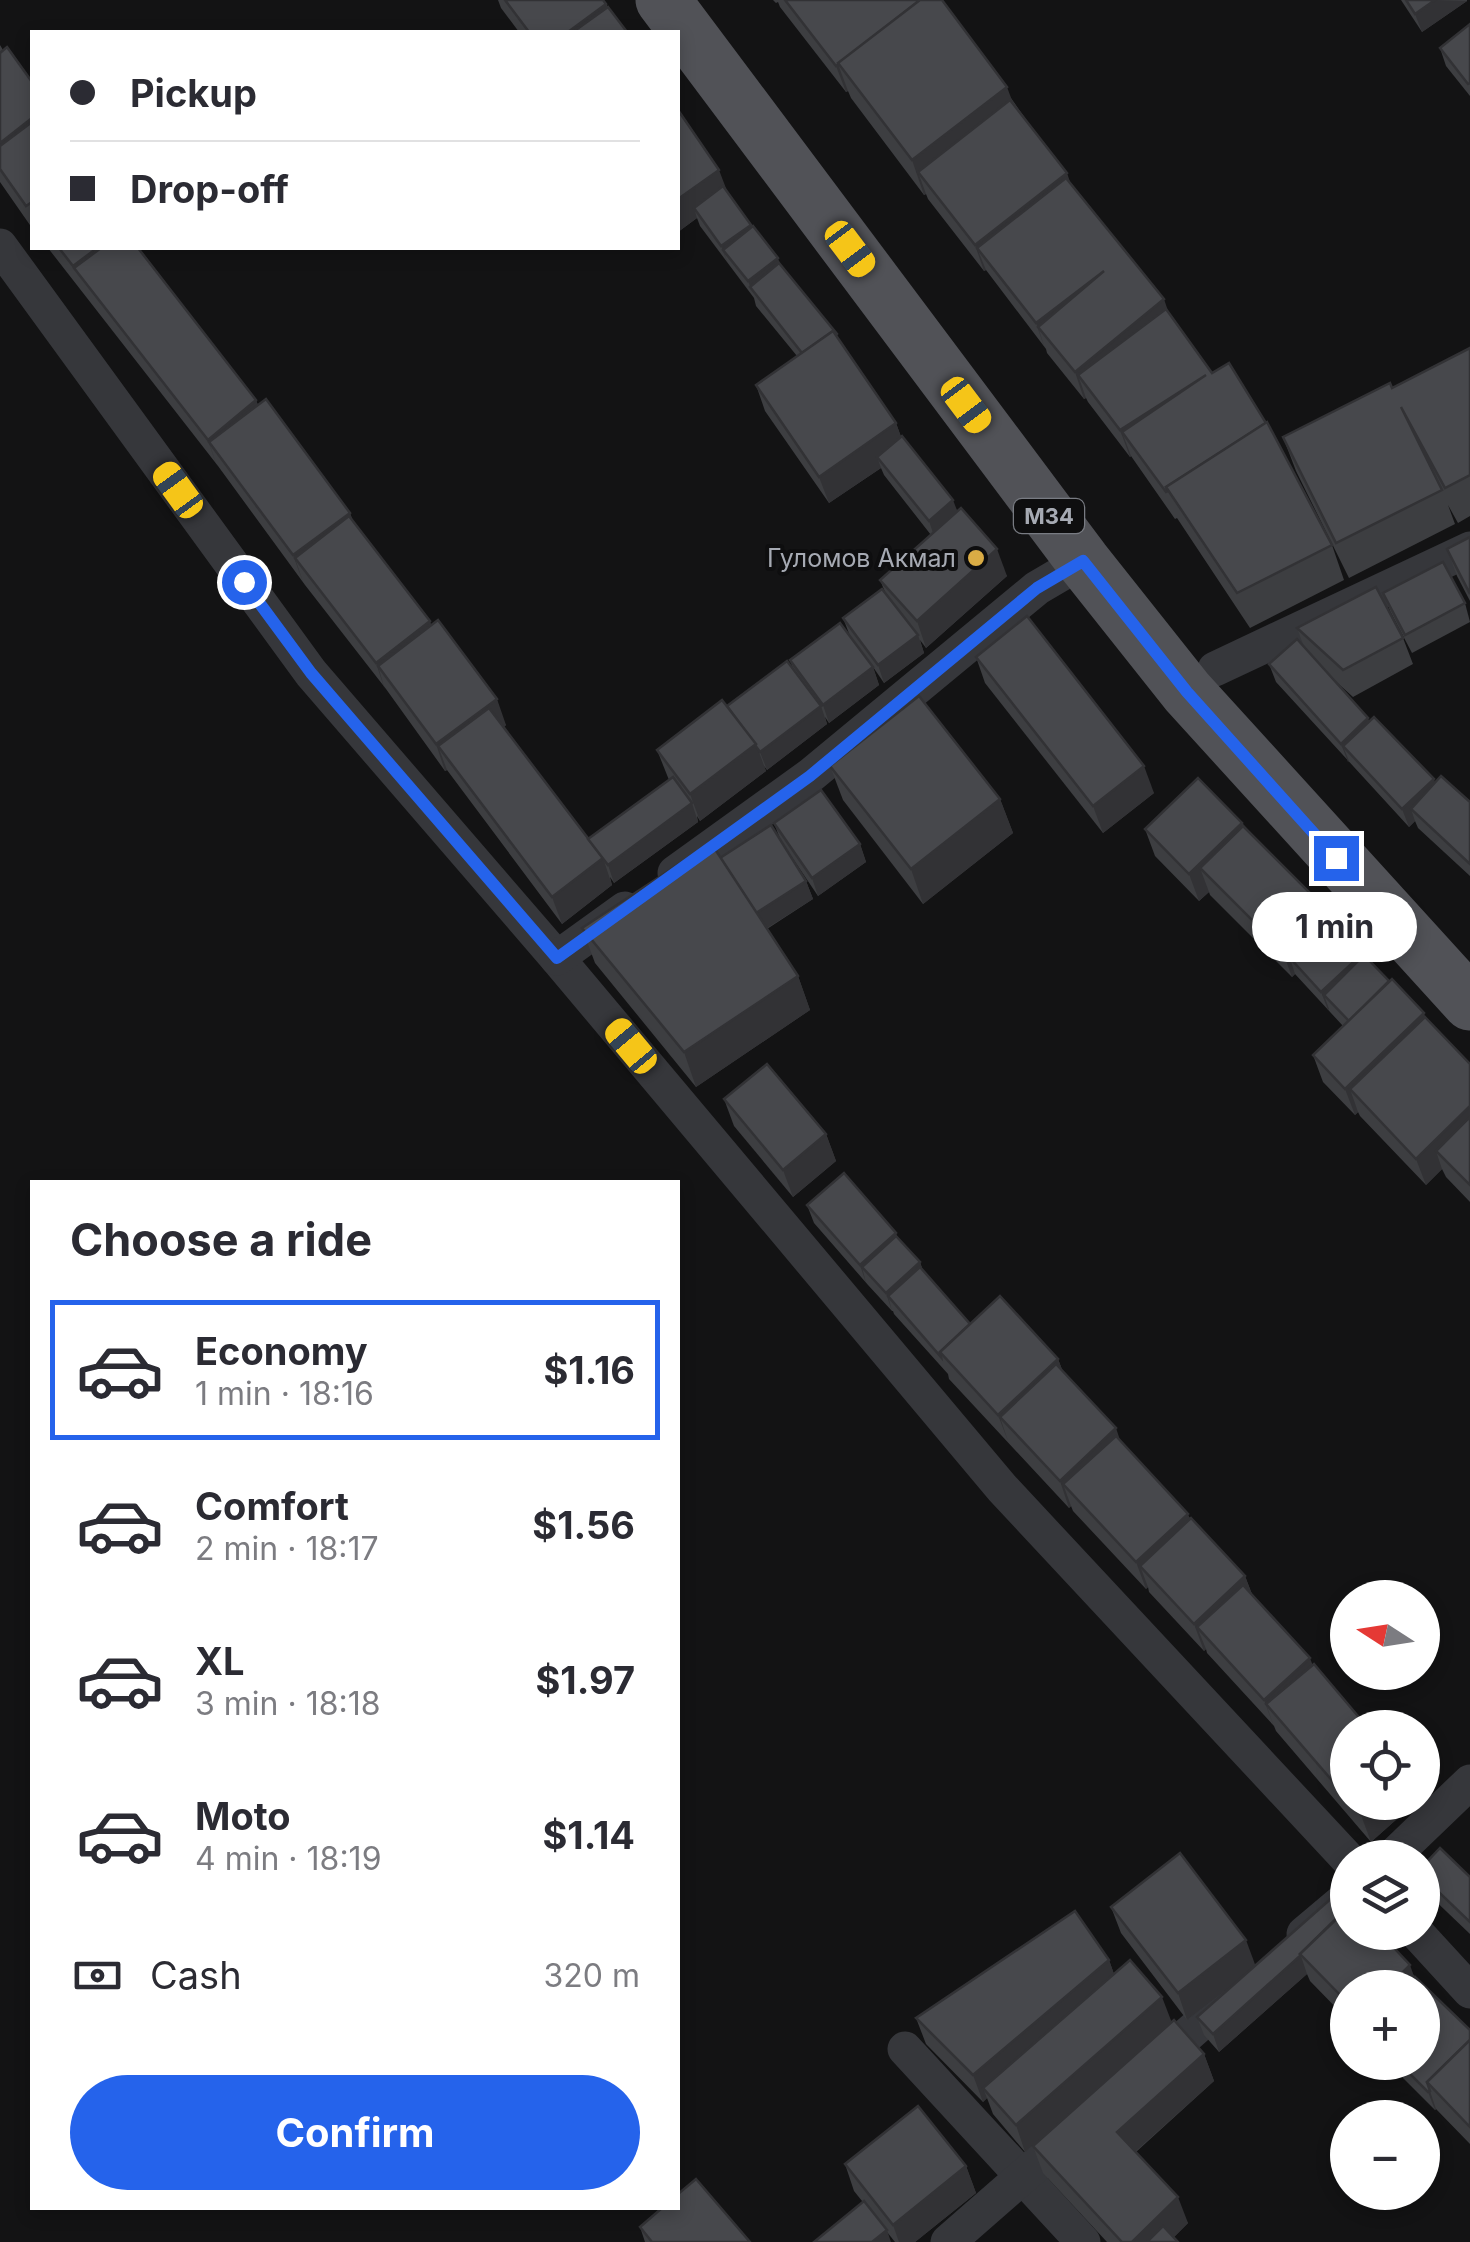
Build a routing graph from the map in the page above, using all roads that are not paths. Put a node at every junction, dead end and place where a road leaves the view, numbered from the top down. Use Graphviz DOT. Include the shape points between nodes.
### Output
graph roads {
  1 [pos="663,0"];
  2 [pos="706,0"];
  3 [pos="0,246"];
  4 [pos="1470,549"];
  5 [pos="1083,561"];
  6 [pos="1215,670"];
  7 [pos="1470,954"];
  8 [pos="557,958"];
  9 [pos="1470,1003"];
  10 [pos="1470,1782"];
  11 [pos="1330,1840"];
  12 [pos="1410,1840"];
  13 [pos="1330,1912"];
  14 [pos="1432,1950"];
  15 [pos="1470,1991"];
  16 [pos="905,2049"];
  17 [pos="1126,2088"];
  18 [pos="1096,2114"];
  19 [pos="1022,2177"];
  20 [pos="948,2242"];
  21 [pos="1083,2242"];
  1 -- 5 [label="main road, M34"];
  2 -- 6 [label="main road, M34"];
  3 -- 8 [label="street" via="311,673"];
  4 -- 6 [label="street"];
  5 -- 8 [label="street" via="1037,588 810,776"];
  5 -- 9 [label="main road, M34" via="1200,706"];
  6 -- 7 [label="main road, M34"];
  8 -- 11 [label="street" via="1002,1488"];
  10 -- 12 [label="street"];
  13 -- 17 [label="street"];
  14 -- 15 [label="street"];
  16 -- 19 [label="street"];
  18 -- 19 [label="street"];
  19 -- 20 [label="street"];
  19 -- 21 [label="street"];
}
